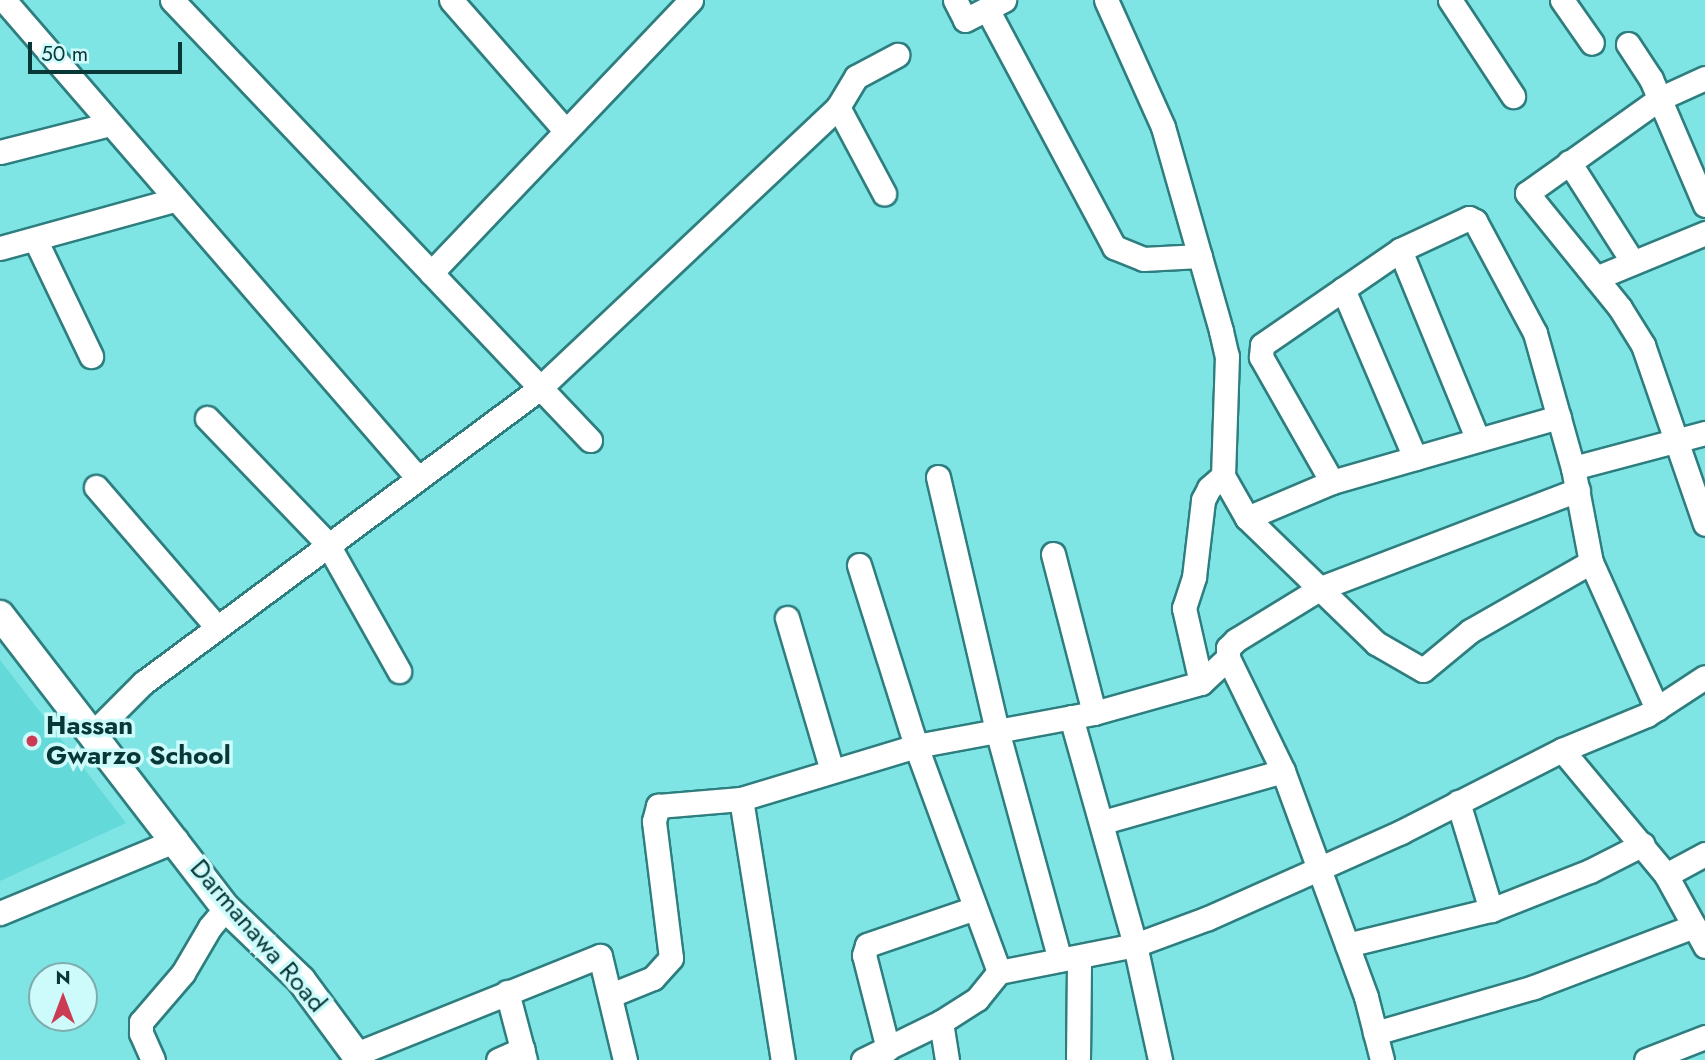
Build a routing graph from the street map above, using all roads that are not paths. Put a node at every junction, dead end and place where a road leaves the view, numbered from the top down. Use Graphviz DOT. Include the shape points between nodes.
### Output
graph roads {
  1 [pos="4,0"];
  2 [pos="172,0"];
  3 [pos="451,0"];
  4 [pos="691,0"];
  5 [pos="956,0"];
  6 [pos="1106,0"];
  7 [pos="1450,0"];
  8 [pos="1562,0"];
  9 [pos="995,5"];
  10 [pos="1592,43"];
  11 [pos="1628,44"];
  12 [pos="897,55"];
  13 [pos="1705,78"];
  14 [pos="1513,96"];
  15 [pos="1659,99"];
  16 [pos="838,107"];
  17 [pos="110,124"];
  18 [pos="564,129"];
  19 [pos="0,152"];
  20 [pos="1569,162"];
  21 [pos="884,193"];
  22 [pos="174,200"];
  23 [pos="1705,205"];
  24 [pos="1705,233"];
  25 [pos="35,239"];
  26 [pos="0,248"];
  27 [pos="1400,250"];
  28 [pos="1200,256"];
  29 [pos="1632,261"];
  30 [pos="431,273"];
  31 [pos="1596,278"];
  32 [pos="1343,289"];
  33 [pos="91,356"];
  34 [pos="540,388"];
  35 [pos="1559,417"];
  36 [pos="207,418"];
  37 [pos="1705,433"];
  38 [pos="590,440"];
  39 [pos="1478,440"];
  40 [pos="1675,444"];
  41 [pos="1415,458"];
  42 [pos="416,476"];
  43 [pos="1223,476"];
  44 [pos="937,477"];
  45 [pos="1575,479"];
  46 [pos="1332,482"];
  47 [pos="96,487"];
  48 [pos="1247,518"];
  49 [pos="1705,524"];
  50 [pos="327,543"];
  51 [pos="1053,554"];
  52 [pos="1591,562"];
  53 [pos="859,565"];
  54 [pos="1321,587"];
  55 [pos="0,615"];
  56 [pos="787,618"];
  57 [pos="216,627"];
  58 [pos="1228,658"];
  59 [pos="399,671"];
  60 [pos="1705,677"];
  61 [pos="1201,683"];
  62 [pos="1657,709"];
  63 [pos="1083,715"];
  64 [pos="997,730"];
  65 [pos="93,733"];
  66 [pos="915,746"];
  67 [pos="1562,750"];
  68 [pos="832,771"];
  69 [pos="1283,771"];
  70 [pos="741,799"];
  71 [pos="1458,802"];
  72 [pos="1103,822"];
  73 [pos="176,840"];
  74 [pos="1643,844"];
  75 [pos="1705,854"];
  76 [pos="1319,868"];
  77 [pos="1666,875"];
  78 [pos="975,908"];
  79 [pos="1491,910"];
  80 [pos="0,913"];
  81 [pos="234,917"];
  82 [pos="1694,926"];
  83 [pos="1135,945"];
  84 [pos="1347,945"];
  85 [pos="1705,946"];
  86 [pos="1070,958"];
  87 [pos="999,972"];
  88 [pos="508,992"];
  89 [pos="611,995"];
  90 [pos="940,1022"];
  91 [pos="1375,1033"];
  92 [pos="1705,1037"];
  93 [pos="888,1049"];
  94 [pos="524,1055"];
  95 [pos="358,1057"];
  96 [pos="153,1060"];
  97 [pos="498,1060"];
  98 [pos="625,1060"];
  99 [pos="783,1060"];
  100 [pos="863,1060"];
  101 [pos="947,1060"];
  102 [pos="1078,1060"];
  103 [pos="1160,1060"];
  104 [pos="1382,1060"];
  105 [pos="1646,1060"];
  1 -- 17 [label="street"];
  2 -- 30 [label="street"];
  3 -- 18 [label="street"];
  4 -- 18 [label="street"];
  5 -- 9 [label="street" via="965,20"];
  6 -- 28 [label="street" via="1159,117"];
  7 -- 14 [label="street"];
  8 -- 10 [label="street"];
  9 -- 28 [label="street" via="1114,247 1143,258"];
  11 -- 15 [label="street"];
  12 -- 16 [label="street" via="856,77"];
  13 -- 15 [label="street"];
  15 -- 20 [label="street"];
  15 -- 23 [label="street"];
  16 -- 21 [label="street"];
  16 -- 34 [label="street"];
  17 -- 19 [label="street"];
  17 -- 22 [label="street"];
  18 -- 30 [label="street"];
  20 -- 29 [label="street"];
  20 -- 31 [label="street" via="1527,193"];
  22 -- 25 [label="street"];
  22 -- 42 [label="street"];
  24 -- 29 [label="street"];
  25 -- 26 [label="street"];
  25 -- 33 [label="street"];
  27 -- 32 [label="street"];
  27 -- 35 [label="street" via="1461,219 1475,221 1535,333"];
  27 -- 39 [label="street"];
  28 -- 43 [label="street" via="1227,356"];
  29 -- 31 [label="street"];
  30 -- 34 [label="street"];
  31 -- 40 [label="street" via="1643,345"];
  32 -- 41 [label="street"];
  32 -- 46 [label="street" via="1262,345 1261,351"];
  34 -- 38 [label="street"];
  34 -- 42 [label="street"];
  35 -- 39 [label="street"];
  35 -- 45 [label="street"];
  36 -- 50 [label="street"];
  37 -- 40 [label="street"];
  39 -- 41 [label="street"];
  40 -- 45 [label="street"];
  40 -- 49 [label="street"];
  41 -- 46 [label="street"];
  42 -- 50 [label="street"];
  43 -- 48 [label="street"];
  43 -- 61 [label="street" via="1203,500 1194,577 1184,608"];
  44 -- 64 [label="street"];
  45 -- 52 [label="street"];
  45 -- 54 [label="street"];
  46 -- 48 [label="street"];
  47 -- 57 [label="street"];
  48 -- 54 [label="street"];
  50 -- 57 [label="street"];
  50 -- 59 [label="street"];
  51 -- 63 [label="street"];
  52 -- 54 [label="street" via="1462,636 1423,670 1376,643"];
  52 -- 62 [label="street"];
  53 -- 66 [label="street"];
  54 -- 58 [label="street" via="1236,640"];
  55 -- 65 [label="street, Darmanawa Road"];
  56 -- 68 [label="street"];
  57 -- 65 [label="street" via="143,683"];
  58 -- 61 [label="street"];
  58 -- 69 [label="street"];
  60 -- 62 [label="street"];
  61 -- 63 [label="street"];
  62 -- 67 [label="street"];
  63 -- 64 [label="street"];
  63 -- 72 [label="street"];
  64 -- 66 [label="street"];
  64 -- 86 [label="street"];
  65 -- 73 [label="street, Darmanawa Road"];
  66 -- 68 [label="street"];
  66 -- 78 [label="street"];
  67 -- 71 [label="street"];
  67 -- 74 [label="street"];
  68 -- 70 [label="street"];
  69 -- 72 [label="street"];
  69 -- 76 [label="street"];
  70 -- 89 [label="street" via="658,806 654,821 671,958 653,978"];
  70 -- 99 [label="street"];
  71 -- 76 [label="street"];
  71 -- 79 [label="street"];
  72 -- 83 [label="street"];
  73 -- 80 [label="street"];
  73 -- 81 [label="street, Darmanawa Road"];
  74 -- 77 [label="street"];
  74 -- 79 [label="street" via="1590,872"];
  75 -- 77 [label="street"];
  76 -- 83 [label="street"];
  76 -- 84 [label="street"];
  77 -- 82 [label="street"];
  78 -- 87 [label="street"];
  78 -- 93 [label="street" via="867,945 864,955"];
  79 -- 84 [label="street"];
  81 -- 95 [label="street, Darmanawa Road" via="301,980"];
  81 -- 96 [label="street" via="209,927 184,973 141,1022"];
  82 -- 85 [label="street"];
  82 -- 91 [label="street" via="1534,987"];
  83 -- 86 [label="street"];
  83 -- 103 [label="street"];
  84 -- 91 [label="street"];
  86 -- 87 [label="street"];
  86 -- 102 [label="street"];
  87 -- 90 [label="street" via="977,999"];
  88 -- 89 [label="street" via="600,956"];
  88 -- 94 [label="street"];
  88 -- 95 [label="street"];
  89 -- 98 [label="street"];
  90 -- 93 [label="street"];
  90 -- 101 [label="street"];
  91 -- 104 [label="street"];
  92 -- 105 [label="street"];
  93 -- 100 [label="street"];
  94 -- 97 [label="street"];
}
